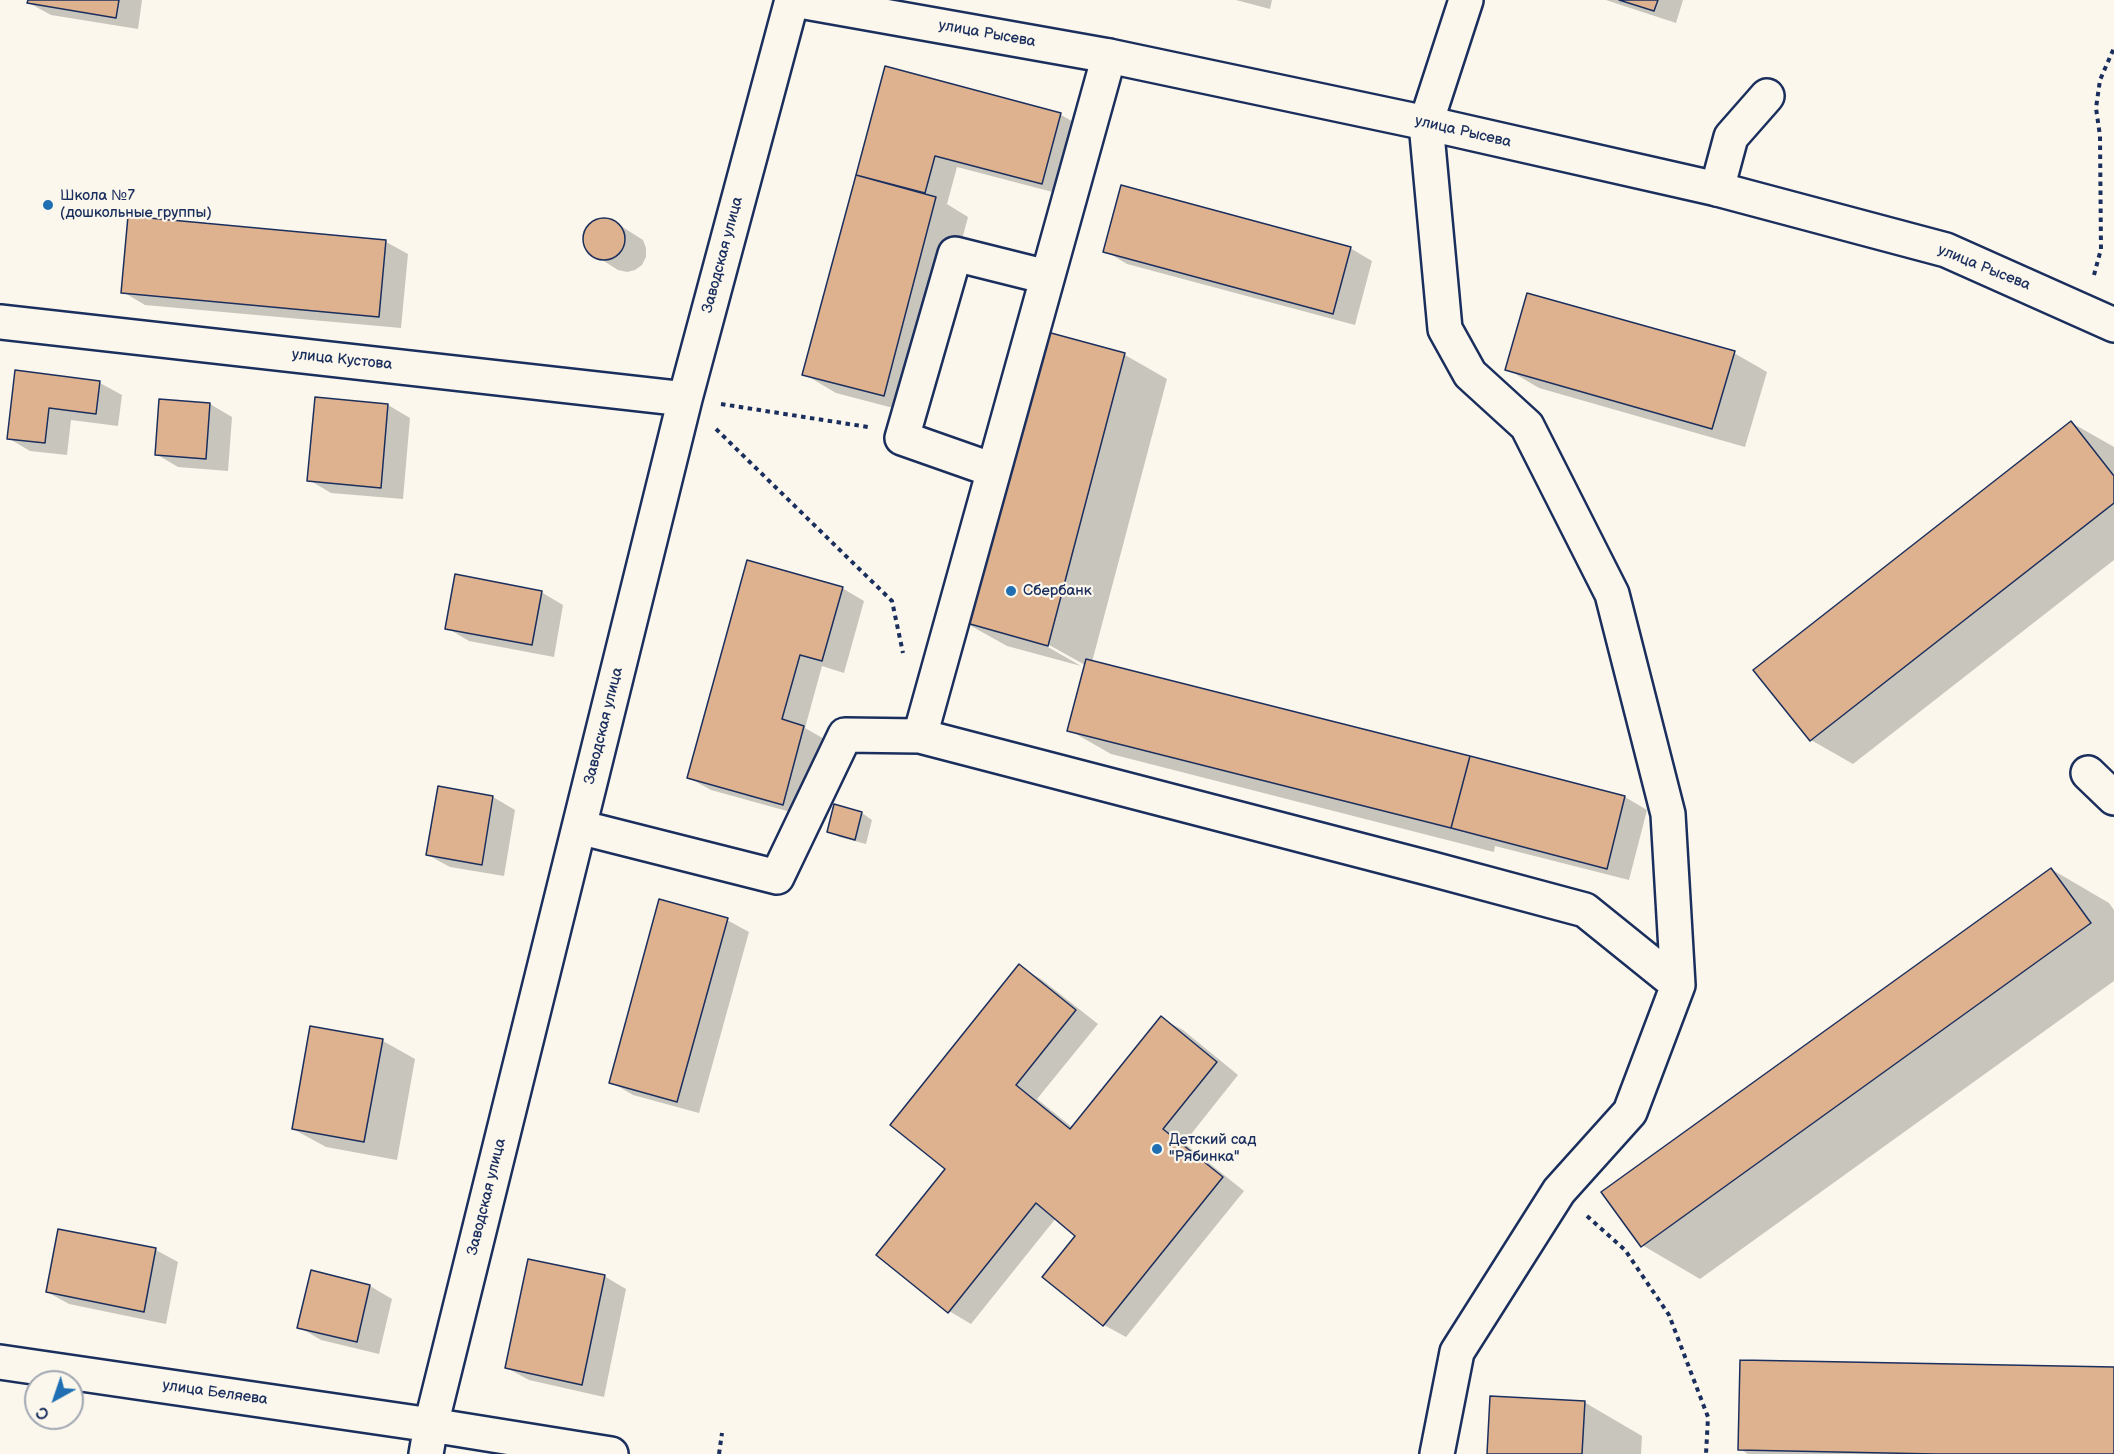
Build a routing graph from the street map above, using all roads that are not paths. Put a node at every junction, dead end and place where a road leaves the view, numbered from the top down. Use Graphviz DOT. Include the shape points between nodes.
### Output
graph roads {
  1 [pos="793,0"];
  2 [pos="1466,0"];
  3 [pos="1109,56"];
  4 [pos="1767,96"];
  5 [pos="1426,123"];
  6 [pos="1716,189"];
  7 [pos="1047,277"];
  8 [pos="0,322"];
  9 [pos="2114,325"];
  10 [pos="685,399"];
  11 [pos="993,470"];
  12 [pos="920,736"];
  13 [pos="2088,773"];
  14 [pos="2114,798"];
  15 [pos="579,827"];
  16 [pos="1678,985"];
  17 [pos="0,1362"];
  18 [pos="428,1439"];
  19 [pos="487,1444"];
  20 [pos="611,1454"];
  21 [pos="1437,1454"];
  1 -- 3 [label="street, улица Рысева"];
  1 -- 10 [label="street, Заводская улица"];
  2 -- 5 [label="street"];
  3 -- 5 [label="street, улица Рысева"];
  3 -- 7 [label="street"];
  4 -- 6 [label="street" via="1731,137"];
  5 -- 6 [label="street, улица Рысева"];
  5 -- 16 [label="street" via="1445,329 1470,374 1527,426 1612,594 1668,814"];
  6 -- 9 [label="street, улица Рысева" via="1946,250"];
  7 -- 11 [label="street"];
  7 -- 11 [label="street" via="955,254 902,438"];
  8 -- 10 [label="street, улица Кустова"];
  10 -- 15 [label="street, Заводская улица"];
  11 -- 12 [label="street"];
  12 -- 15 [label="street" via="845,735 777,877"];
  12 -- 16 [label="street" via="1585,910"];
  13 -- 14 [label="street"];
  15 -- 18 [label="street, Заводская улица"];
  16 -- 21 [label="street" via="1630,1112 1559,1191 1457,1352"];
  17 -- 18 [label="street, улица Беляева"];
  18 -- 19 [label="street, улица Беляева"];
  19 -- 20 [label="street, улица Беляева"];
}
